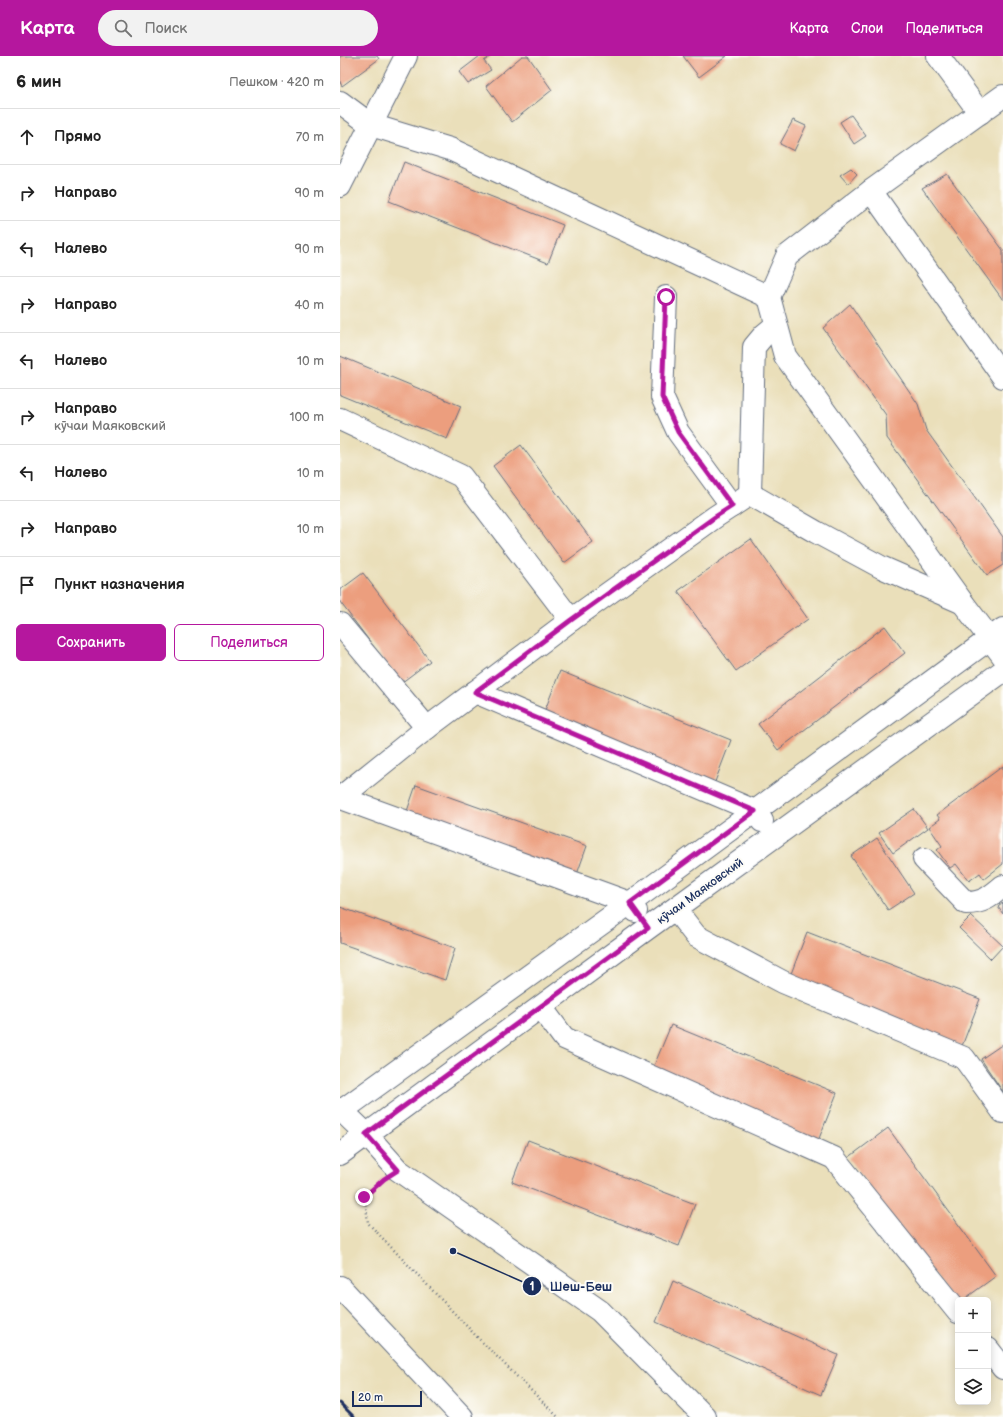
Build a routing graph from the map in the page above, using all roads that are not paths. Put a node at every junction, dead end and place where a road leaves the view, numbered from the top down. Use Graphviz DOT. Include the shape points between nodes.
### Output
graph roads {
  1 [pos="406,56"];
  2 [pos="938,56"];
  3 [pos="1003,96"];
  4 [pos="340,102"];
  5 [pos="980,113"];
  6 [pos="371,125"];
  7 [pos="340,186"];
  8 [pos="871,191"];
  9 [pos="666,297"];
  10 [pos="769,297"];
  11 [pos="776,325"];
  12 [pos="1003,377"];
  13 [pos="340,418"];
  14 [pos="750,494"];
  15 [pos="732,506"];
  16 [pos="963,603"];
  17 [pos="571,620"];
  18 [pos="340,624"];
  19 [pos="997,634"];
  20 [pos="1003,656"];
  21 [pos="1003,671"];
  22 [pos="475,692"];
  23 [pos="427,728"];
  24 [pos="340,798"];
  25 [pos="755,811"];
  26 [pos="774,837"];
  27 [pos="924,859"];
  28 [pos="1003,886"];
  29 [pos="630,903"];
  30 [pos="675,909"];
  31 [pos="648,928"];
  32 [pos="541,1007"];
  33 [pos="341,1110"];
  34 [pos="1003,1112"];
  35 [pos="366,1134"];
  36 [pos="340,1154"];
  37 [pos="340,1287"];
  38 [pos="955,1308"];
  39 [pos="991,1353"];
  40 [pos="1003,1368"];
  41 [pos="462,1417"];
  42 [pos="705,1417"];
  1 -- 6 [label="street"];
  2 -- 5 [label="street"];
  3 -- 5 [label="street"];
  4 -- 6 [label="street"];
  5 -- 8 [label="street"];
  6 -- 7 [label="street"];
  6 -- 10 [label="street" via="450,149"];
  8 -- 10 [label="street" via="787,256"];
  8 -- 12 [label="street"];
  9 -- 15 [label="street" via="662,397 678,432"];
  10 -- 11 [label="street"];
  11 -- 14 [label="street" via="754,347"];
  11 -- 16 [label="street" via="785,356"];
  13 -- 17 [label="street" via="461,476"];
  14 -- 15 [label="street"];
  14 -- 16 [label="street" via="881,567"];
  15 -- 17 [label="street"];
  16 -- 19 [label="street"];
  17 -- 22 [label="street"];
  18 -- 23 [label="street"];
  19 -- 20 [label="street"];
  19 -- 25 [label="street"];
  21 -- 26 [label="street, кӯчаи Маяковский"];
  22 -- 23 [label="street"];
  22 -- 25 [label="street"];
  23 -- 24 [label="street"];
  24 -- 29 [label="street"];
  25 -- 26 [label="street"];
  25 -- 29 [label="street"];
  26 -- 30 [label="street, кӯчаи Маяковский"];
  27 -- 28 [label="street" via="966,903 986,899"];
  29 -- 31 [label="street"];
  29 -- 33 [label="street"];
  30 -- 31 [label="street, кӯчаи Маяковский"];
  30 -- 34 [label="street" via="696,936 784,982 964,1058"];
  31 -- 32 [label="street, кӯчаи Маяковский"];
  32 -- 35 [label="street, кӯчаи Маяковский"];
  32 -- 38 [label="street" via="564,1038 834,1158"];
  33 -- 35 [label="street"];
  35 -- 36 [label="street, кӯчаи Маяковский"];
  35 -- 42 [label="street" via="398,1170 600,1311"];
  37 -- 41 [label="street"];
  39 -- 40 [label="street"];
}
